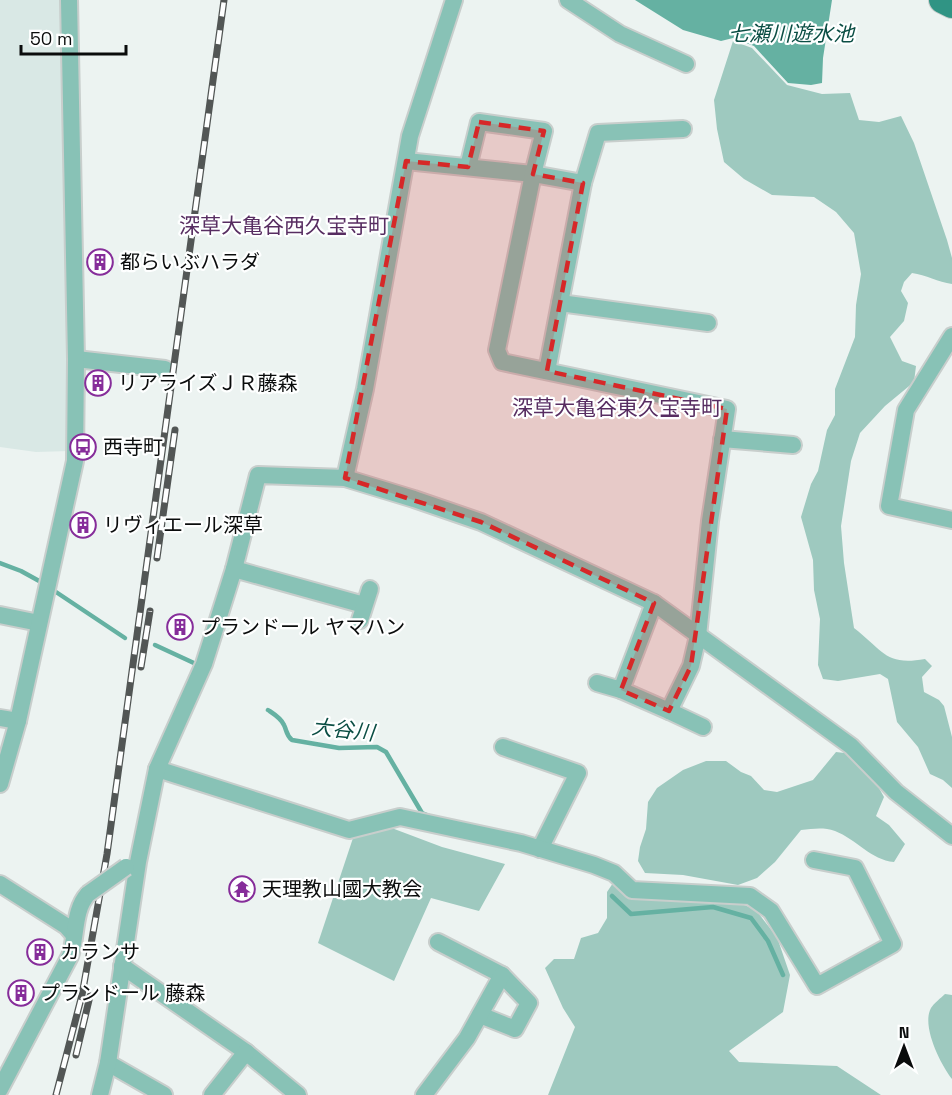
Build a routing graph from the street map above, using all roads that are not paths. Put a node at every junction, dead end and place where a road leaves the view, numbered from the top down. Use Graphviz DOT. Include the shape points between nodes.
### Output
graph roads {
  1 [pos="69,0"];
  2 [pos="454,0"];
  3 [pos="568,0"];
  4 [pos="942,0"];
  5 [pos="952,5"];
  6 [pos="686,64"];
  7 [pos="683,129"];
  8 [pos="406,161"];
  9 [pos="468,167"];
  10 [pos="533,174"];
  11 [pos="583,183"];
  12 [pos="560,303"];
  13 [pos="708,322"];
  14 [pos="952,336"];
  15 [pos="76,359"];
  16 [pos="165,369"];
  17 [pos="547,371"];
  18 [pos="722,439"];
  19 [pos="793,445"];
  20 [pos="345,478"];
  21 [pos="952,520"];
  22 [pos="234,569"];
  23 [pos="370,588"];
  24 [pos="654,603"];
  25 [pos="0,615"];
  26 [pos="39,623"];
  27 [pos="698,636"];
  28 [pos="597,683"];
  29 [pos="621,690"];
  30 [pos="669,711"];
  31 [pos="0,718"];
  32 [pos="18,721"];
  33 [pos="703,727"];
  34 [pos="503,747"];
  35 [pos="158,769"];
  36 [pos="0,784"];
  37 [pos="952,836"];
  38 [pos="543,845"];
  39 [pos="814,860"];
  40 [pos="132,865"];
  41 [pos="2,886"];
  42 [pos="0,904"];
  43 [pos="73,934"];
  44 [pos="438,942"];
  45 [pos="122,966"];
  46 [pos="502,975"];
  47 [pos="480,1015"];
  48 [pos="246,1052"];
  49 [pos="108,1063"];
  50 [pos="0,1089"];
  51 [pos="100,1095"];
  52 [pos="164,1095"];
  53 [pos="212,1095"];
  54 [pos="298,1095"];
  55 [pos="424,1095"];
  1 -- 15 [label="street"];
  2 -- 8 [label="street" via="410,136"];
  3 -- 6 [label="street" via="620,34"];
  4 -- 5 [label="main road"];
  7 -- 11 [label="street" via="598,133"];
  8 -- 9 [label="street"];
  8 -- 20 [label="street"];
  9 -- 10 [label="street"];
  9 -- 10 [label="street" via="479,122 544,131"];
  10 -- 11 [label="street"];
  10 -- 17 [label="street" via="497,350 502,362"];
  11 -- 12 [label="street"];
  12 -- 13 [label="street"];
  12 -- 17 [label="street"];
  14 -- 21 [label="street" via="906,410 889,506"];
  15 -- 16 [label="street"];
  15 -- 26 [label="street" via="75,461"];
  17 -- 18 [label="street" via="727,409"];
  18 -- 19 [label="street"];
  18 -- 27 [label="street"];
  20 -- 22 [label="street" via="258,476"];
  20 -- 24 [label="street" via="481,522"];
  22 -- 23 [label="street" via="362,613"];
  22 -- 35 [label="street" via="202,668"];
  24 -- 27 [label="street"];
  24 -- 29 [label="street"];
  25 -- 26 [label="street"];
  26 -- 32 [label="street"];
  27 -- 30 [label="street" via="691,666"];
  27 -- 37 [label="street" via="851,746 896,792"];
  28 -- 29 [label="street"];
  29 -- 30 [label="street"];
  30 -- 33 [label="street"];
  31 -- 32 [label="street"];
  32 -- 36 [label="street"];
  34 -- 38 [label="street" via="578,773"];
  35 -- 38 [label="street" via="349,830 400,818 436,820"];
  35 -- 40 [label="street"];
  38 -- 39 [label="street" via="614,873 632,890 750,896 771,911 817,986 893,944 855,868"];
  40 -- 43 [label="street, bridge" via="83,899"];
  40 -- 45 [label="street"];
  41 -- 42 [label="street"];
  41 -- 43 [label="street"];
  43 -- 50 [label="street" via="63,971"];
  44 -- 46 [label="street"];
  45 -- 48 [label="street"];
  45 -- 49 [label="street"];
  46 -- 47 [label="street"];
  46 -- 47 [label="street" via="529,1003 525,1011 515,1029"];
  47 -- 55 [label="street"];
  48 -- 53 [label="street"];
  48 -- 54 [label="street"];
  49 -- 51 [label="street"];
  49 -- 52 [label="street"];
}
